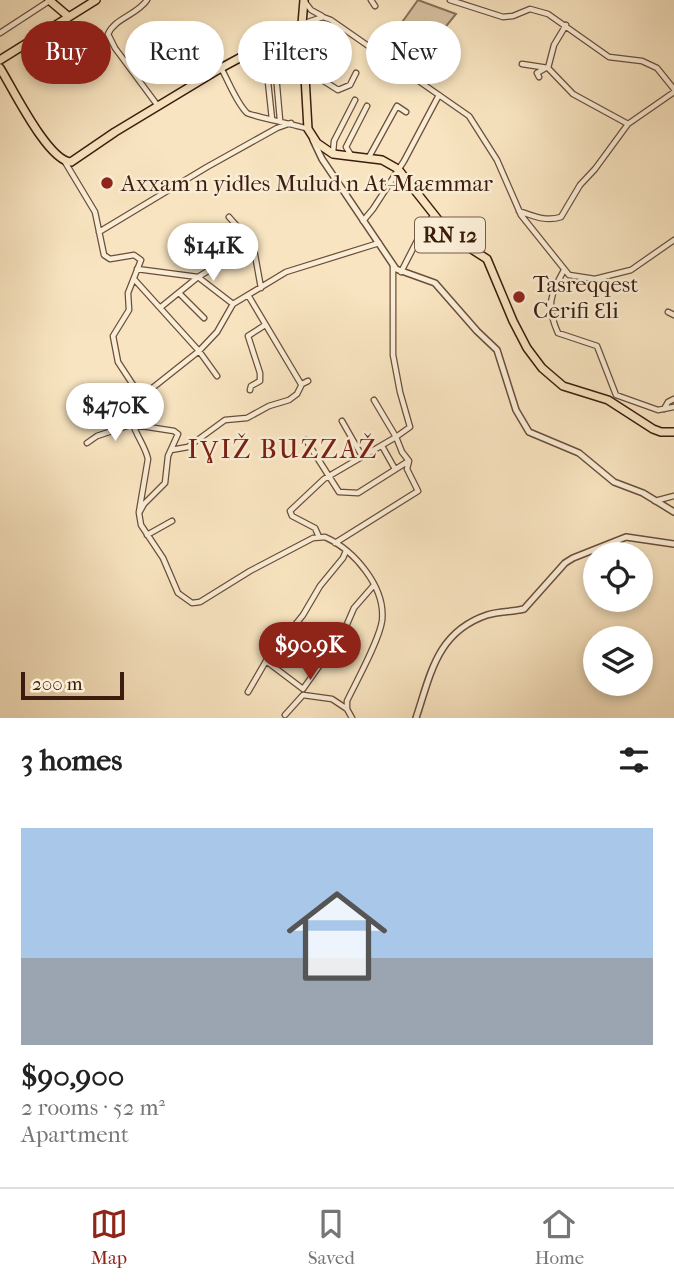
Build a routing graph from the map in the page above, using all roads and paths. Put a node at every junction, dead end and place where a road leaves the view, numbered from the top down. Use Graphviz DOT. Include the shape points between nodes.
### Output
graph roads {
  1 [pos="50,0"];
  2 [pos="96,0"];
  3 [pos="147,0"];
  4 [pos="304,0"];
  5 [pos="371,0"];
  6 [pos="450,0"];
  7 [pos="375,6"];
  8 [pos="69,17"];
  9 [pos="323,17"];
  10 [pos="302,21"];
  11 [pos="311,21"];
  12 [pos="566,26"];
  13 [pos="0,33"];
  14 [pos="0,60"];
  15 [pos="522,64"];
  16 [pos="0,68"];
  17 [pos="540,68"];
  18 [pos="548,68"];
  19 [pos="224,73"];
  20 [pos="356,73"];
  21 [pos="538,77"];
  22 [pos="352,81"];
  23 [pos="194,84"];
  24 [pos="268,84"];
  25 [pos="276,84"];
  26 [pos="305,84"];
  27 [pos="329,84"];
  28 [pos="350,84"];
  29 [pos="674,91"];
  30 [pos="439,95"];
  31 [pos="355,100"];
  32 [pos="158,106"];
  33 [pos="367,106"];
  34 [pos="405,112"];
  35 [pos="272,119"];
  36 [pos="280,120"];
  37 [pos="291,123"];
  38 [pos="628,124"];
  39 [pos="308,129"];
  40 [pos="312,138"];
  41 [pos="333,154"];
  42 [pos="352,156"];
  43 [pos="369,158"];
  44 [pos="65,162"];
  45 [pos="398,169"];
  46 [pos="519,211"];
  47 [pos="435,214"];
  48 [pos="229,217"];
  49 [pos="363,221"];
  50 [pos="99,232"];
  51 [pos="674,240"];
  52 [pos="379,243"];
  53 [pos="253,244"];
  54 [pos="393,265"];
  55 [pos="137,269"];
  56 [pos="564,270"];
  57 [pos="401,272"];
  58 [pos="198,277"];
  59 [pos="134,279"];
  60 [pos="261,288"];
  61 [pos="179,293"];
  62 [pos="248,295"];
  63 [pos="233,304"];
  64 [pos="161,307"];
  65 [pos="668,312"];
  66 [pos="674,315"];
  67 [pos="204,318"];
  68 [pos="265,325"];
  69 [pos="199,351"];
  70 [pos="217,376"];
  71 [pos="308,381"];
  72 [pos="302,385"];
  73 [pos="250,390"];
  74 [pos="141,397"];
  75 [pos="674,399"];
  76 [pos="374,400"];
  77 [pos="632,401"];
  78 [pos="674,407"];
  79 [pos="663,410"];
  80 [pos="628,412"];
  81 [pos="342,421"];
  82 [pos="133,424"];
  83 [pos="674,432"];
  84 [pos="396,437"];
  85 [pos="306,440"];
  86 [pos="87,443"];
  87 [pos="382,445"];
  88 [pos="171,450"];
  89 [pos="362,456"];
  90 [pos="409,461"];
  91 [pos="395,469"];
  92 [pos="328,476"];
  93 [pos="674,496"];
  94 [pos="655,501"];
  95 [pos="674,512"];
  96 [pos="139,513"];
  97 [pos="172,521"];
  98 [pos="147,535"];
  99 [pos="319,537"];
  100 [pos="335,543"];
  101 [pos="674,544"];
  102 [pos="346,550"];
  103 [pos="373,585"];
  104 [pos="265,661"];
  105 [pos="248,692"];
  106 [pos="303,692"];
  107 [pos="347,709"];
  108 [pos="285,715"];
  109 [pos="352,718"];
  110 [pos="416,718"];
  1 -- 8 [label="main road"];
  1 -- 13 [label="street"];
  2 -- 8 [label="main road"];
  3 -- 32 [label="street" via="114,24 108,34"];
  4 -- 9 [label="street"];
  4 -- 10 [label="main road"];
  5 -- 7 [label="street"];
  6 -- 12 [label="street" via="503,17 539,11"];
  8 -- 14 [label="main road"];
  9 -- 11 [label="street"];
  9 -- 30 [label="street"];
  12 -- 18 [label="street" via="554,45"];
  12 -- 29 [label="street" via="609,57 657,68"];
  15 -- 17 [label="street"];
  16 -- 44 [label="main road" via="48,146"];
  17 -- 18 [label="street"];
  17 -- 21 [label="street"];
  18 -- 38 [label="street" via="573,94"];
  19 -- 35 [label="street" via="247,112"];
  20 -- 22 [label="street"];
  23 -- 32 [label="main road"];
  24 -- 35 [label="street"];
  25 -- 36 [label="street"];
  26 -- 39 [label="main road"];
  27 -- 28 [label="street" via="338,90"];
  29 -- 38 [label="street"];
  30 -- 45 [label="street"];
  30 -- 46 [label="street" via="469,116 497,160"];
  31 -- 41 [label="street" via="334,141"];
  32 -- 44 [label="main road" via="74,161"];
  33 -- 42 [label="street" via="346,147"];
  34 -- 43 [label="street" via="397,106"];
  35 -- 36 [label="street"];
  36 -- 37 [label="street"];
  37 -- 39 [label="street"];
  37 -- 50 [label="street"];
  38 -- 46 [label="street" via="561,217 539,219"];
  39 -- 40 [label="main road"];
  40 -- 41 [label="main road"];
  40 -- 49 [label="street"];
  41 -- 42 [label="main road, RN 12"];
  42 -- 43 [label="main road, RN 12"];
  43 -- 45 [label="main road, RN 12"];
  44 -- 50 [label="street" via="94,210"];
  45 -- 47 [label="main road, RN 12"];
  45 -- 49 [label="street"];
  46 -- 56 [label="street"];
  47 -- 57 [label="street"];
  47 -- 80 [label="main road, RN 12" via="451,236 487,259 513,321 542,368 563,386 608,400"];
  48 -- 53 [label="street"];
  49 -- 52 [label="street"];
  50 -- 55 [label="street" via="105,257 136,256 141,261"];
  51 -- 56 [label="street" via="638,267 601,278 575,277"];
  52 -- 54 [label="street"];
  52 -- 60 [label="street" via="286,272"];
  53 -- 58 [label="street"];
  53 -- 60 [label="street"];
  54 -- 57 [label="street"];
  54 -- 84 [label="street" via="393,355 410,427"];
  55 -- 58 [label="street"];
  55 -- 59 [label="street"];
  56 -- 77 [label="street" via="551,294 551,319 558,333 597,346 614,393"];
  57 -- 94 [label="street" via="435,284 497,350 519,417 530,432 573,449 614,482"];
  58 -- 61 [label="street"];
  58 -- 63 [label="street"];
  59 -- 64 [label="street"];
  59 -- 74 [label="street" via="129,310 113,340 118,362"];
  60 -- 62 [label="street"];
  61 -- 64 [label="street"];
  61 -- 67 [label="street"];
  62 -- 63 [label="street"];
  62 -- 68 [label="street"];
  63 -- 69 [label="street"];
  64 -- 69 [label="street"];
  65 -- 66 [label="street"];
  68 -- 72 [label="street"];
  68 -- 73 [label="street" via="248,336 260,373 260,381"];
  69 -- 70 [label="street"];
  69 -- 74 [label="street"];
  71 -- 72 [label="street"];
  72 -- 88 [label="street" via="289,400 247,418 225,420 188,447"];
  74 -- 82 [label="street" via="129,415"];
  75 -- 79 [label="street"];
  76 -- 84 [label="street"];
  77 -- 79 [label="street"];
  77 -- 80 [label="street"];
  78 -- 79 [label="street"];
  80 -- 83 [label="main road, RN 12" via="653,429"];
  81 -- 89 [label="street"];
  82 -- 86 [label="street"];
  82 -- 88 [label="street" via="176,432"];
  82 -- 96 [label="street" via="148,459"];
  84 -- 87 [label="street"];
  84 -- 90 [label="street"];
  85 -- 92 [label="street"];
  87 -- 89 [label="street"];
  87 -- 91 [label="street"];
  88 -- 96 [label="street" via="164,483"];
  89 -- 92 [label="street"];
  90 -- 91 [label="street"];
  90 -- 100 [label="street" via="407,469 418,491"];
  91 -- 92 [label="street" via="358,493 339,492"];
  92 -- 99 [label="street" via="290,513 315,528"];
  93 -- 94 [label="street"];
  94 -- 95 [label="street"];
  96 -- 98 [label="street"];
  97 -- 98 [label="street"];
  98 -- 99 [label="street" via="178,593 192,603"];
  99 -- 100 [label="street"];
  100 -- 102 [label="street"];
  101 -- 110 [label="street" via="620,538 569,560 524,609 494,613 462,626 443,648"];
  102 -- 103 [label="street" via="373,579"];
  102 -- 104 [label="street" via="303,615"];
  103 -- 106 [label="street"];
  103 -- 107 [label="street" via="382,619"];
  104 -- 105 [label="street"];
  104 -- 106 [label="street"];
  106 -- 107 [label="street" via="332,699"];
  106 -- 108 [label="street"];
  107 -- 109 [label="street"];
}
